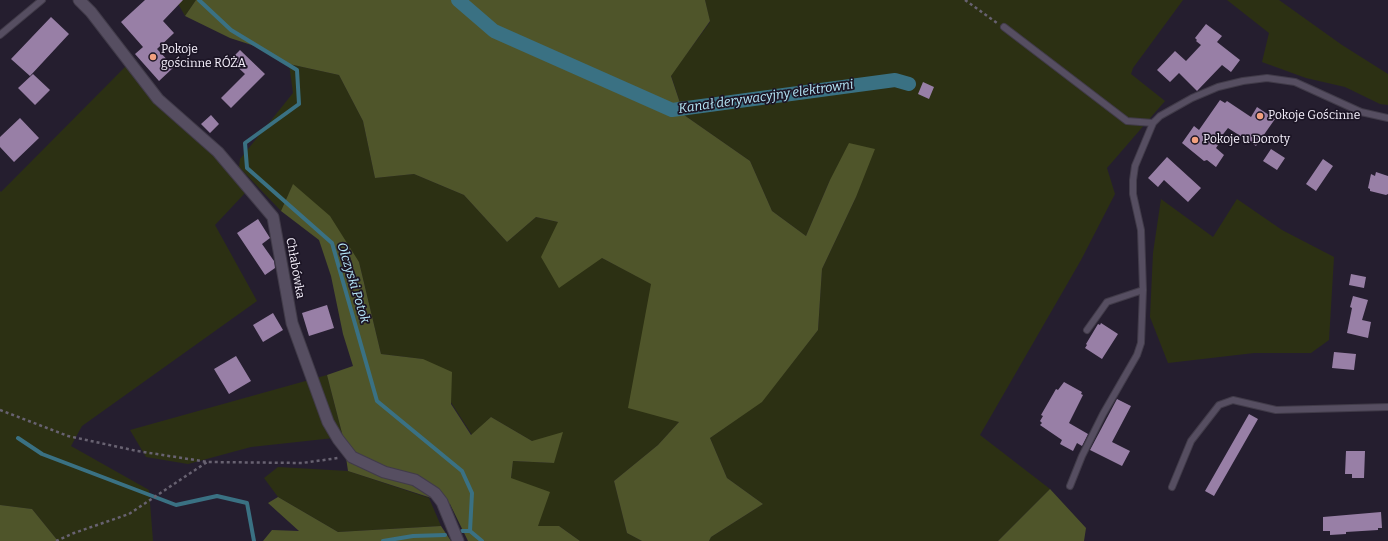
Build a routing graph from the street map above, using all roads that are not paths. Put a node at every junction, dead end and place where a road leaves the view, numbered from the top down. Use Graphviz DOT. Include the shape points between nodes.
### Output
graph roads {
  1 [pos="42,0"];
  2 [pos="79,0"];
  3 [pos="1004,27"];
  4 [pos="0,35"];
  5 [pos="1388,118"];
  6 [pos="1153,123"];
  7 [pos="1143,290"];
  8 [pos="1087,330"];
  9 [pos="1388,407"];
  10 [pos="1070,486"];
  11 [pos="1172,487"];
  12 [pos="458,541"];
  1 -- 4 [label="lane"];
  2 -- 12 [label="street, Chłabówka" via="158,99 218,152 273,217 292,323 328,422 338,439 352,457 384,472 415,480 435,493 442,502"];
  3 -- 6 [label="lane" via="1127,121"];
  5 -- 6 [label="lane" via="1361,112 1295,82 1266,78 1218,87 1192,98 1160,116"];
  6 -- 7 [label="lane" via="1135,166 1132,180 1141,230"];
  7 -- 8 [label="lane" via="1107,302"];
  7 -- 10 [label="lane" via="1142,343 1103,414"];
  9 -- 11 [label="lane" via="1276,410 1233,400 1219,405 1191,441"];
}
